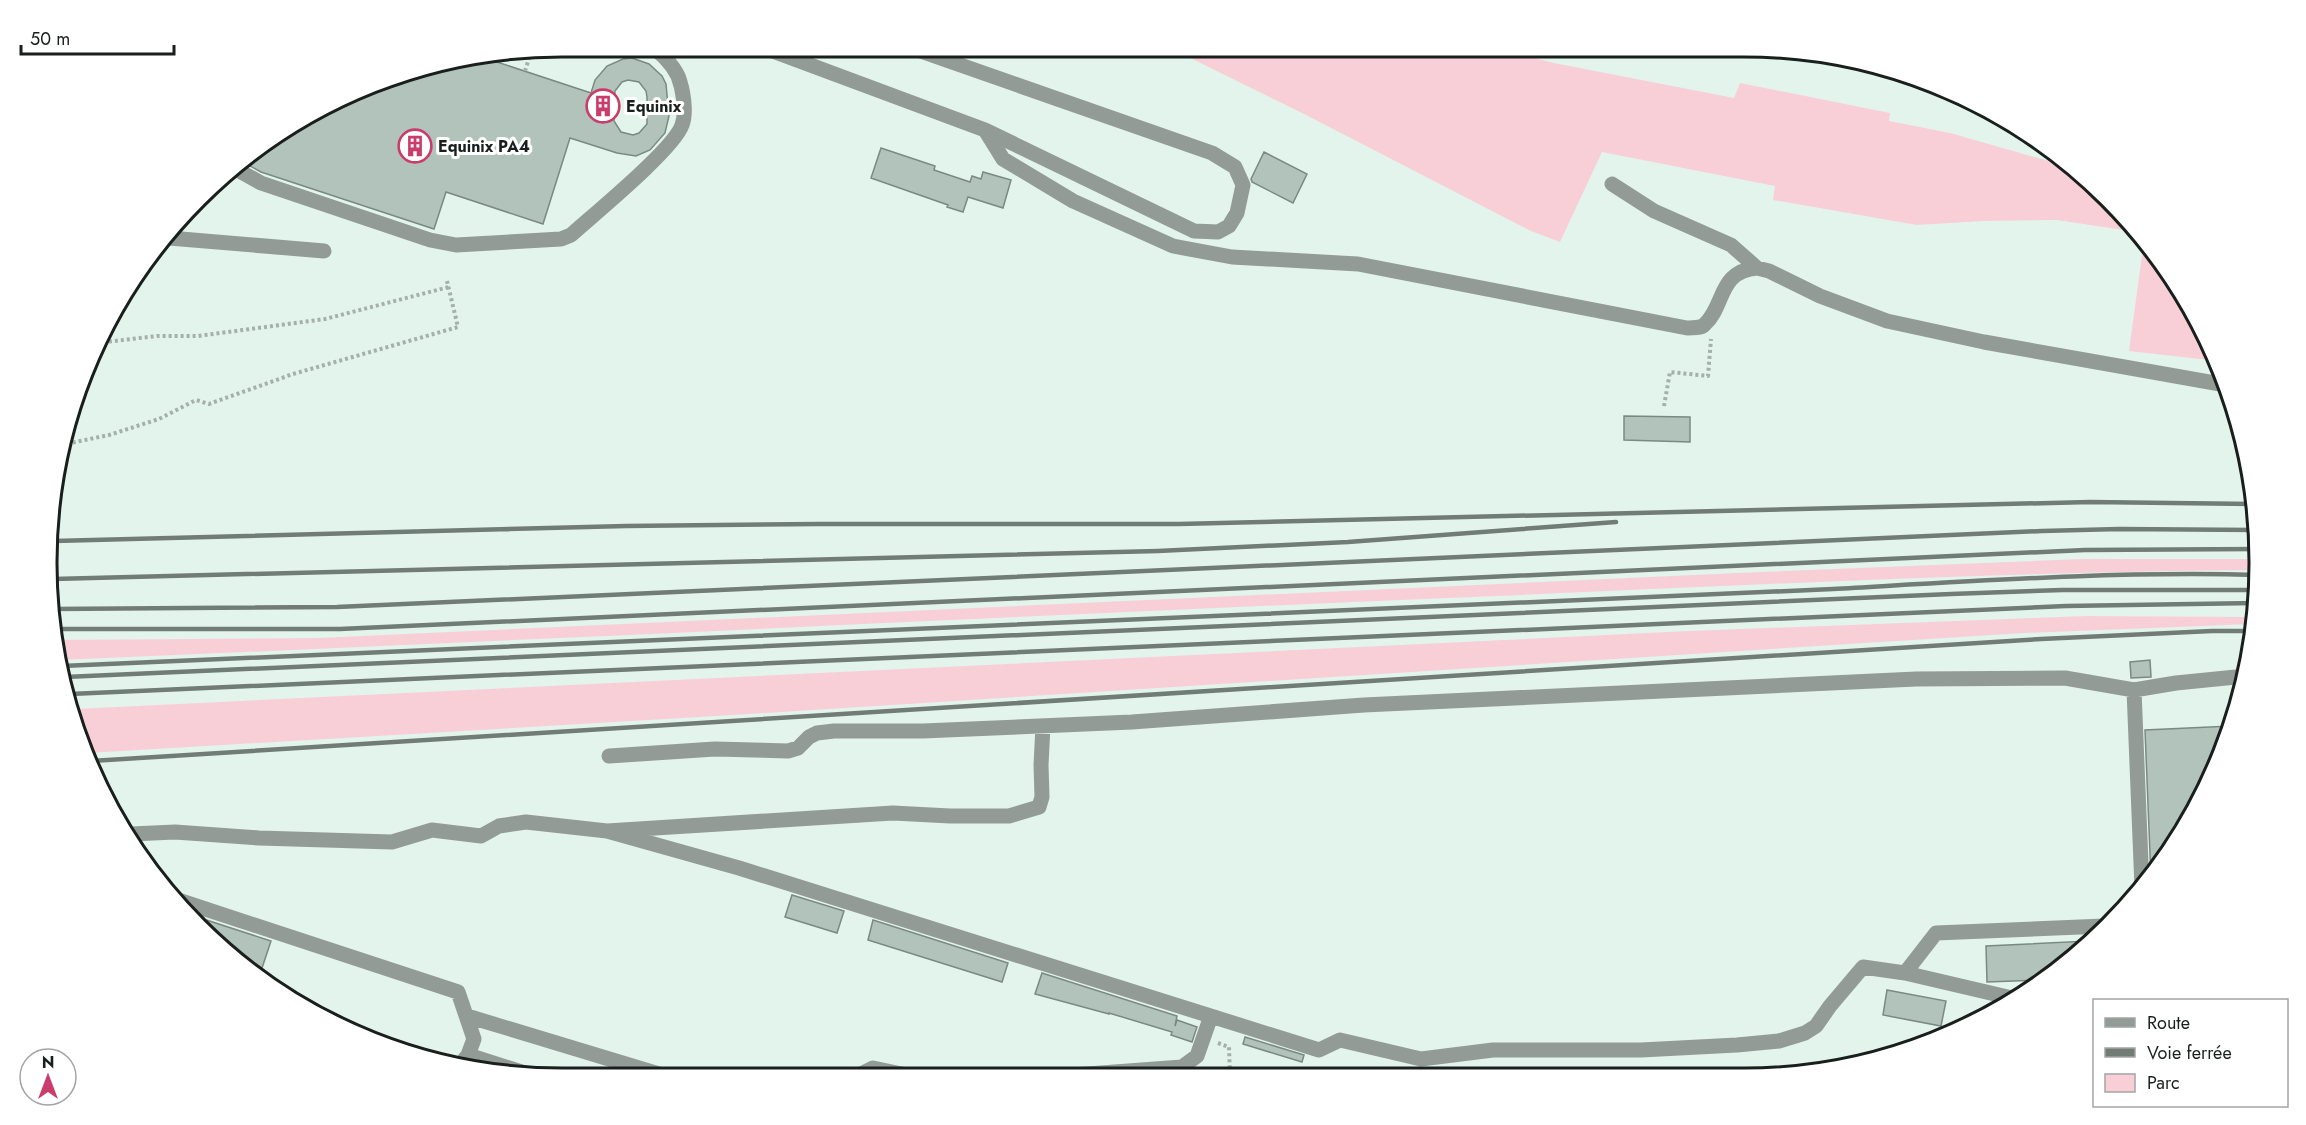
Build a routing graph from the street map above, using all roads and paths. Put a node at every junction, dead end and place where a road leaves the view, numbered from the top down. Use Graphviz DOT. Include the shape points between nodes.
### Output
graph roads {
  1 [pos="662,57"];
  2 [pos="791,57"];
  3 [pos="940,57"];
  4 [pos="529,58"];
  5 [pos="525,71"];
  6 [pos="985,130"];
  7 [pos="241,172"];
  8 [pos="1612,184"];
  9 [pos="174,238"];
  10 [pos="324,250"];
  11 [pos="1757,268"];
  12 [pos="447,281"];
  13 [pos="448,287"];
  14 [pos="1705,324"];
  15 [pos="108,342"];
  16 [pos="2216,383"];
  17 [pos="1664,406"];
  18 [pos="72,443"];
  19 [pos="2235,677"];
  20 [pos="2134,690"];
  21 [pos="1043,726"];
  22 [pos="609,756"];
  23 [pos="607,831"];
  24 [pos="136,834"];
  25 [pos="2141,874"];
  26 [pos="189,904"];
  27 [pos="2094,926"];
  28 [pos="1905,973"];
  29 [pos="2003,996"];
  30 [pos="467,1016"];
  31 [pos="1210,1016"];
  32 [pos="1229,1047"];
  33 [pos="468,1055"];
  34 [pos="465,1058"];
  35 [pos="495,1064"];
  36 [pos="639,1068"];
  37 [pos="1168,1068"];
  38 [pos="1230,1068"];
  1 -- 7 [label="lane" via="681,82 682,124 676,136 571,235 561,239 456,245 430,240 261,183"];
  2 -- 6 [label="lane"];
  3 -- 6 [label="lane" via="1212,153 1235,168 1243,185 1237,213 1229,226 1218,232 1194,231"];
  4 -- 5 [label="path"];
  6 -- 14 [label="lane" via="1003,159 1073,201 1173,246 1232,257 1358,264 1687,328"];
  8 -- 11 [label="lane" via="1654,211 1731,245"];
  9 -- 10 [label="lane"];
  11 -- 14 [label="lane" via="1740,271 1734,277"];
  11 -- 16 [label="lane" via="1887,321"];
  12 -- 13 [label="path"];
  13 -- 15 [label="path" via="325,319 198,336"];
  13 -- 18 [label="path" via="458,327 293,374 209,404 196,400 159,419"];
  14 -- 17 [label="path" via="1712,343 1708,376 1670,372"];
  19 -- 20 [label="lane"];
  20 -- 21 [label="lane" via="2065,678 1916,679 1364,705"];
  20 -- 25 [label="lane"];
  21 -- 22 [label="lane" via="834,731 817,733 788,751 715,749"];
  21 -- 23 [label="lane" via="1039,807 1009,816 893,813"];
  23 -- 24 [label="lane" via="526,822 500,826 481,836 432,830 392,842"];
  23 -- 31 [label="lane" via="739,868"];
  26 -- 30 [label="lane" via="458,992"];
  27 -- 28 [label="lane" via="1936,933"];
  28 -- 29 [label="lane"];
  28 -- 31 [label="lane" via="1863,967 1816,1026 1805,1033 1779,1041 1737,1045 1641,1050 1493,1050 1420,1059 1340,1040 1319,1050"];
  30 -- 33 [label="lane" via="474,1039"];
  30 -- 36 [label="lane"];
  31 -- 37 [label="lane" via="1197,1056 1182,1067"];
  32 -- 38 [label="path"];
  33 -- 34 [label="lane"];
  33 -- 35 [label="lane"];
}
